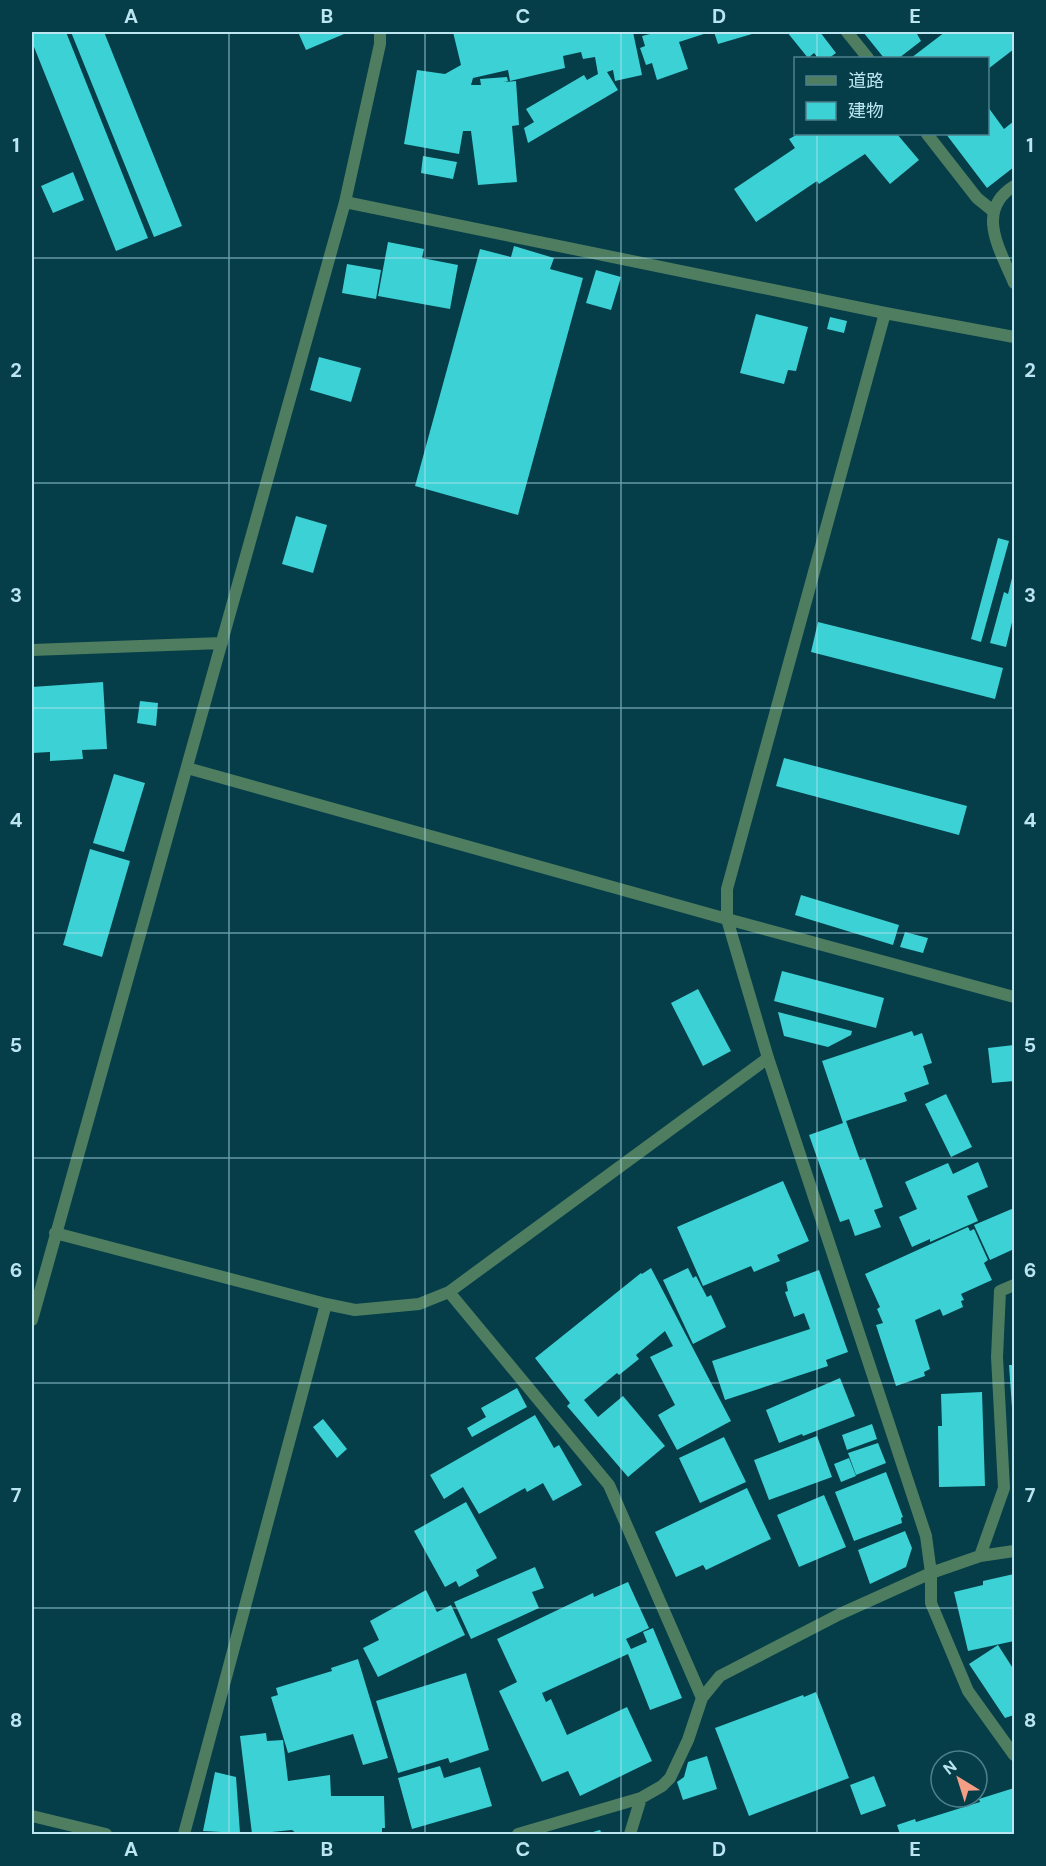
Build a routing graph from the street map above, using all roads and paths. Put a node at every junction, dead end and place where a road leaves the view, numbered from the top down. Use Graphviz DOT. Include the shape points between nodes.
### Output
graph roads {
  1 [pos="380,32"];
  2 [pos="847,32"];
  3 [pos="867,57"];
  4 [pos="928,135"];
  5 [pos="1014,186"];
  6 [pos="345,202"];
  7 [pos="993,211"];
  8 [pos="1014,283"];
  9 [pos="885,313"];
  10 [pos="1014,337"];
  11 [pos="222,643"];
  12 [pos="32,650"];
  13 [pos="187,768"];
  14 [pos="727,919"];
  15 [pos="1014,997"];
  16 [pos="768,1058"];
  17 [pos="55,1233"];
  18 [pos="1014,1285"];
  19 [pos="449,1292"];
  20 [pos="326,1304"];
  21 [pos="32,1320"];
  22 [pos="1014,1551"];
  23 [pos="981,1556"];
  24 [pos="931,1573"];
  25 [pos="702,1698"];
  26 [pos="1014,1755"];
  27 [pos="641,1798"];
  28 [pos="32,1815"];
  29 [pos="106,1834"];
  30 [pos="184,1834"];
  31 [pos="518,1834"];
  32 [pos="630,1834"];
  1 -- 6 [label="street"];
  2 -- 3 [label="street"];
  4 -- 7 [label="street" via="977,198"];
  5 -- 7 [label="street"];
  6 -- 9 [label="street"];
  6 -- 11 [label="street"];
  7 -- 8 [label="street" via="994,235"];
  9 -- 10 [label="street"];
  9 -- 14 [label="street" via="727,889"];
  11 -- 12 [label="street"];
  11 -- 13 [label="street"];
  13 -- 14 [label="street"];
  13 -- 17 [label="street"];
  14 -- 15 [label="street"];
  14 -- 16 [label="street"];
  16 -- 19 [label="street"];
  16 -- 24 [label="street" via="926,1536"];
  17 -- 20 [label="street"];
  17 -- 21 [label="street"];
  18 -- 23 [label="street" via="1000,1291 999,1302 997,1357 1004,1488"];
  19 -- 20 [label="street" via="419,1304 355,1310"];
  19 -- 25 [label="street" via="609,1485"];
  20 -- 30 [label="street"];
  22 -- 23 [label="street"];
  23 -- 24 [label="street"];
  24 -- 25 [label="street" via="840,1614 720,1676"];
  24 -- 26 [label="street" via="931,1603 968,1691"];
  25 -- 27 [label="street" via="670,1778"];
  27 -- 31 [label="street"];
  27 -- 32 [label="street"];
  28 -- 29 [label="street"];
}
